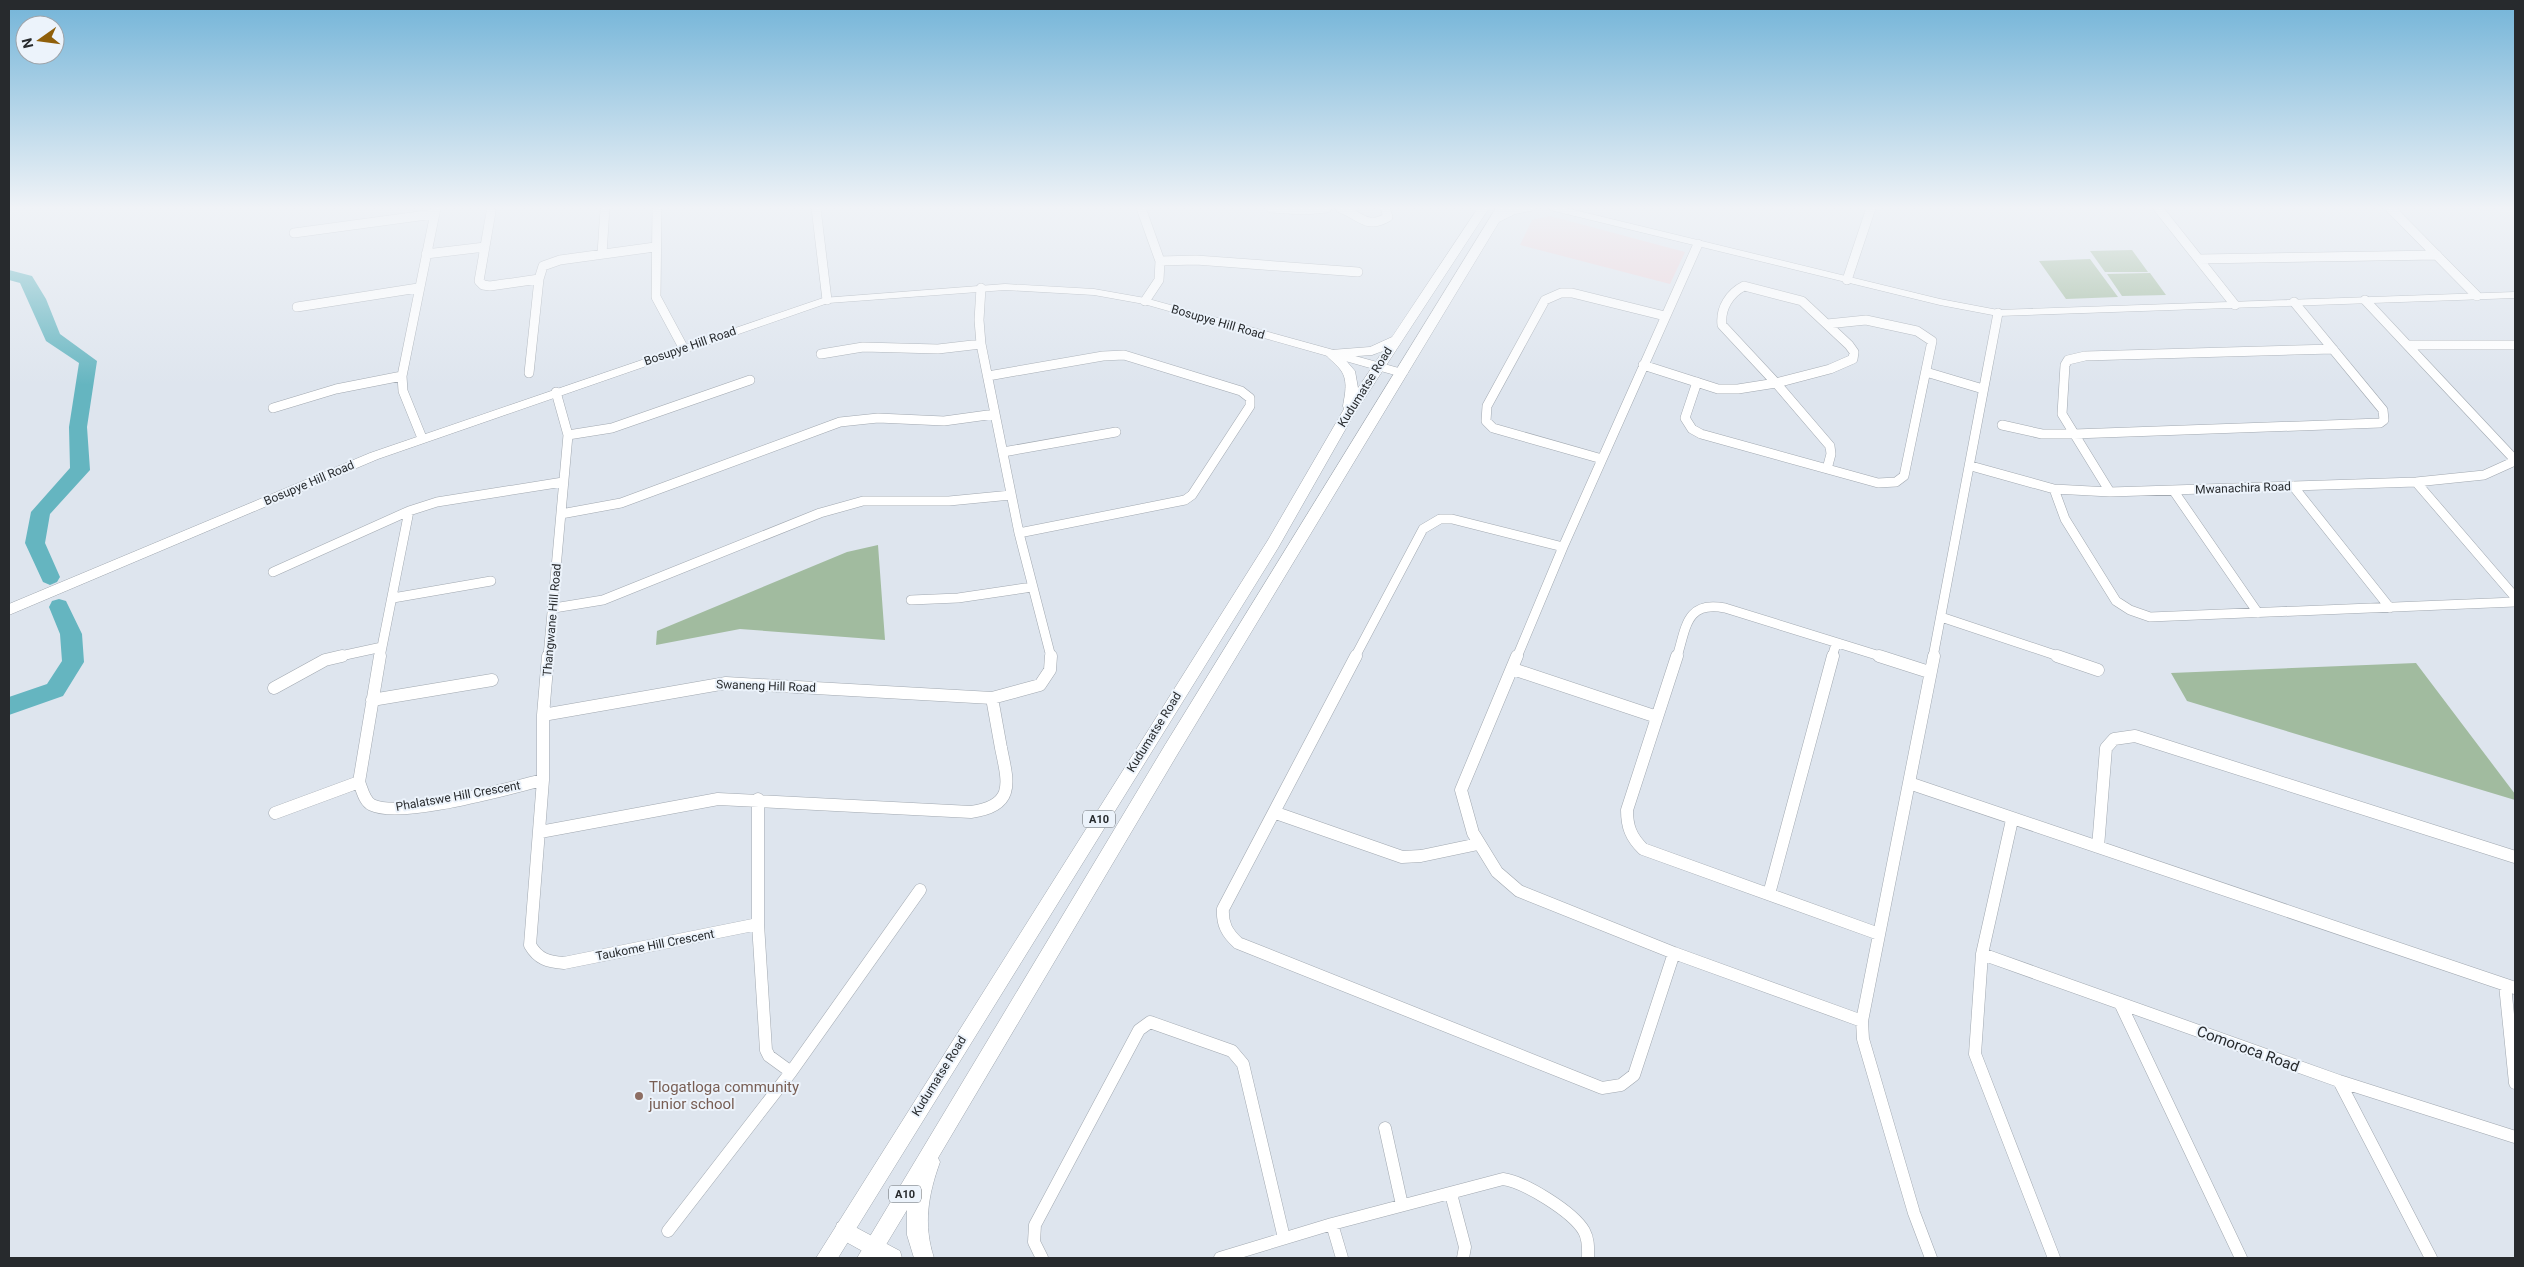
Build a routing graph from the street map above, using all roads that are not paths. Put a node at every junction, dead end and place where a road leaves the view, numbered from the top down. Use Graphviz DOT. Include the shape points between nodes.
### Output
graph roads {
  1 [pos="423,267"];
  2 [pos="481,267"];
  3 [pos="544,267"];
  4 [pos="655,267"];
  5 [pos="823,267"];
  6 [pos="1160,267"];
  7 [pos="1292,267"];
  8 [pos="1444,267"];
  9 [pos="1466,267"];
  10 [pos="1687,267"];
  11 [pos="1794,267"];
  12 [pos="1851,267"];
  13 [pos="2206,267"];
  14 [pos="2449,267"];
  15 [pos="1358,272"];
  16 [pos="539,279"];
  17 [pos="1847,280"];
  18 [pos="418,288"];
  19 [pos="981,288"];
  20 [pos="2515,295"];
  21 [pos="2477,296"];
  22 [pos="827,300"];
  23 [pos="2365,300"];
  24 [pos="1145,301"];
  25 [pos="2294,302"];
  26 [pos="2235,304"];
  27 [pos="297,308"];
  28 [pos="1998,312"];
  29 [pos="1665,316"];
  30 [pos="1827,324"];
  31 [pos="1395,340"];
  32 [pos="981,344"];
  33 [pos="2408,345"];
  34 [pos="2515,345"];
  35 [pos="684,348"];
  36 [pos="2333,349"];
  37 [pos="820,354"];
  38 [pos="1331,354"];
  39 [pos="1643,365"];
  40 [pos="1379,366"];
  41 [pos="1926,372"];
  42 [pos="529,373"];
  43 [pos="1402,373"];
  44 [pos="402,376"];
  45 [pos="988,376"];
  46 [pos="750,380"];
  47 [pos="1697,382"];
  48 [pos="1775,382"];
  49 [pos="1983,390"];
  50 [pos="556,392"];
  51 [pos="273,408"];
  52 [pos="995,414"];
  53 [pos="1347,415"];
  54 [pos="2002,425"];
  55 [pos="1116,432"];
  56 [pos="2074,434"];
  57 [pos="568,435"];
  58 [pos="422,438"];
  59 [pos="1003,452"];
  60 [pos="1602,459"];
  61 [pos="2515,460"];
  62 [pos="1971,466"];
  63 [pos="1827,469"];
  64 [pos="563,482"];
  65 [pos="2416,482"];
  66 [pos="2293,486"];
  67 [pos="2054,489"];
  68 [pos="2173,490"];
  69 [pos="2110,492"];
  70 [pos="1011,495"];
  71 [pos="409,512"];
  72 [pos="561,514"];
  73 [pos="1019,533"];
  74 [pos="1563,547"];
  75 [pos="272,572"];
  76 [pos="491,581"];
  77 [pos="1032,587"];
  78 [pos="392,598"];
  79 [pos="2515,598"];
  80 [pos="910,600"];
  81 [pos="2515,602"];
  82 [pos="554,608"];
  83 [pos="2390,608"];
  84 [pos="9,610"];
  85 [pos="2258,613"];
  86 [pos="1941,617"];
  87 [pos="1836,644"];
  88 [pos="382,647"];
  89 [pos="1513,669"];
  90 [pos="2098,670"];
  91 [pos="1929,672"];
  92 [pos="492,680"];
  93 [pos="274,688"];
  94 [pos="992,698"];
  95 [pos="372,700"];
  96 [pos="543,714"];
  97 [pos="1657,718"];
  98 [pos="544,780"];
  99 [pos="359,782"];
  100 [pos="1909,783"];
  101 [pos="758,799"];
  102 [pos="275,813"];
  103 [pos="1276,813"];
  104 [pos="2012,820"];
  105 [pos="540,832"];
  106 [pos="1478,844"];
  107 [pos="2098,847"];
  108 [pos="538,850"];
  109 [pos="2515,857"];
  110 [pos="920,890"];
  111 [pos="1769,894"];
  112 [pos="758,924"];
  113 [pos="1879,934"];
  114 [pos="1674,953"];
  115 [pos="1982,954"];
  116 [pos="2510,987"];
  117 [pos="2120,1003"];
  118 [pos="1862,1021"];
  119 [pos="792,1072"];
  120 [pos="2339,1081"];
  121 [pos="2515,1083"];
  122 [pos="1385,1128"];
  123 [pos="942,1130"];
  124 [pos="2515,1137"];
  125 [pos="1451,1194"];
  126 [pos="1402,1205"];
  127 [pos="1332,1224"];
  128 [pos="844,1230"];
  129 [pos="668,1232"];
  130 [pos="1284,1238"];
  131 [pos="870,1253"];
  132 [pos="826,1258"];
  133 [pos="894,1258"];
  134 [pos="924,1258"];
  135 [pos="1042,1258"];
  136 [pos="1220,1258"];
  137 [pos="1342,1258"];
  138 [pos="1463,1258"];
  139 [pos="1588,1258"];
  140 [pos="1931,1258"];
  141 [pos="2054,1258"];
  142 [pos="2241,1258"];
  143 [pos="2431,1258"];
  1 -- 18 [label="street"];
  2 -- 16 [label="street" via="479,281 490,286"];
  3 -- 16 [label="street"];
  4 -- 35 [label="street" via="656,297"];
  5 -- 22 [label="street"];
  6 -- 24 [label="street" via="1159,280"];
  7 -- 15 [label="street"];
  8 -- 31 [label="main road, Kudumatse Road / A10"];
  9 -- 43 [label="main road, Kudumatse Road / A10"];
  10 -- 29 [label="street"];
  11 -- 17 [label="street"];
  12 -- 17 [label="street"];
  13 -- 26 [label="street"];
  14 -- 21 [label="street"];
  16 -- 42 [label="street"];
  17 -- 28 [label="street"];
  18 -- 27 [label="street"];
  18 -- 44 [label="street"];
  19 -- 22 [label="street, Bosupye Hill Road"];
  19 -- 24 [label="street, Bosupye Hill Road" via="1056,288"];
  19 -- 32 [label="street, Swaneng Hill Road"];
  20 -- 21 [label="street"];
  21 -- 23 [label="street"];
  22 -- 35 [label="street, Bosupye Hill Road"];
  23 -- 25 [label="street"];
  23 -- 33 [label="street, Mwanachira Road"];
  24 -- 38 [label="street, Bosupye Hill Road"];
  25 -- 26 [label="street"];
  25 -- 36 [label="street"];
  26 -- 28 [label="street"];
  28 -- 49 [label="street"];
  29 -- 39 [label="street"];
  29 -- 60 [label="street" via="1572,293 1550,296 1487,406 1486,421 1493,428"];
  30 -- 41 [label="street" via="1866,320 1926,335 1932,341"];
  30 -- 48 [label="street" via="1849,345 1854,352 1853,359 1839,367"];
  30 -- 48 [label="street" via="1808,305 1794,298 1750,286 1731,293 1721,318 1724,329"];
  31 -- 38 [label="main road" via="1372,351"];
  31 -- 40 [label="main road, Kudumatse Road / A10"];
  32 -- 37 [label="street" via="938,349 863,347"];
  32 -- 45 [label="street, Swaneng Hill Road"];
  33 -- 34 [label="street"];
  33 -- 61 [label="street, Mwanachira Road"];
  35 -- 50 [label="street, Bosupye Hill Road"];
  36 -- 56 [label="street" via="2075,357 2065,365 2062,408 2062,414"];
  36 -- 56 [label="street" via="2383,410 2384,420 2380,423"];
  38 -- 40 [label="street, Bosupye Hill Road"];
  38 -- 53 [label="main road" via="1344,364 1352,377"];
  39 -- 47 [label="street"];
  39 -- 60 [label="street"];
  40 -- 43 [label="street, Bosupye Hill Road"];
  40 -- 53 [label="main road, Kudumatse Road / A10"];
  41 -- 49 [label="street"];
  41 -- 63 [label="street" via="1904,476 1896,482 1878,483"];
  43 -- 123 [label="main road, Kudumatse Road / A10"];
  44 -- 51 [label="street" via="336,389"];
  44 -- 58 [label="street" via="405,398"];
  45 -- 52 [label="street, Swaneng Hill Road"];
  45 -- 73 [label="street" via="1103,356 1124,356 1241,391 1250,398 1250,406 1192,495 1185,500"];
  46 -- 57 [label="street" via="612,428"];
  47 -- 48 [label="street" via="1727,390"];
  47 -- 63 [label="street" via="1685,418 1692,429"];
  48 -- 63 [label="street" via="1830,446 1832,454"];
  49 -- 62 [label="street"];
  50 -- 57 [label="street, Thangwane Hill Road"];
  50 -- 58 [label="street, Bosupye Hill Road"];
  52 -- 59 [label="street, Swaneng Hill Road"];
  52 -- 72 [label="street" via="944,421 878,418 846,421 621,504"];
  53 -- 128 [label="main road, Kudumatse Road / A10" via="1273,544"];
  54 -- 56 [label="street" via="2037,433"];
  55 -- 59 [label="street"];
  56 -- 69 [label="street"];
  57 -- 64 [label="street, Thangwane Hill Road"];
  58 -- 84 [label="street, Bosupye Hill Road"];
  59 -- 70 [label="street, Swaneng Hill Road"];
  60 -- 74 [label="street"];
  61 -- 65 [label="street, Mwanachira Road" via="2484,475"];
  62 -- 67 [label="street, Mwanachira Road"];
  62 -- 86 [label="street"];
  64 -- 71 [label="street" via="451,499"];
  64 -- 72 [label="street, Thangwane Hill Road"];
  65 -- 66 [label="street, Mwanachira Road"];
  65 -- 79 [label="street"];
  66 -- 68 [label="street, Mwanachira Road"];
  66 -- 83 [label="street"];
  67 -- 69 [label="street, Mwanachira Road"];
  67 -- 85 [label="street" via="2065,519 2116,601 2124,608 2155,618"];
  68 -- 69 [label="street, Mwanachira Road"];
  68 -- 85 [label="street"];
  70 -- 73 [label="street, Swaneng Hill Road"];
  70 -- 82 [label="street" via="949,501 855,502 603,600"];
  71 -- 75 [label="street"];
  71 -- 78 [label="street"];
  72 -- 82 [label="street, Thangwane Hill Road"];
  73 -- 77 [label="street, Swaneng Hill Road"];
  74 -- 89 [label="street"];
  74 -- 103 [label="street" via="1452,519 1428,524"];
  76 -- 78 [label="street"];
  77 -- 80 [label="street" via="958,598"];
  77 -- 94 [label="street, Swaneng Hill Road" via="1052,660 1050,670 1040,685"];
  78 -- 88 [label="street"];
  81 -- 83 [label="street"];
  82 -- 96 [label="street, Thangwane Hill Road"];
  83 -- 85 [label="street"];
  86 -- 90 [label="street"];
  86 -- 91 [label="street"];
  87 -- 91 [label="street"];
  87 -- 97 [label="street" via="1725,608 1701,607 1690,617"];
  87 -- 111 [label="street"];
  88 -- 93 [label="street" via="325,660"];
  88 -- 95 [label="street"];
  89 -- 97 [label="street"];
  89 -- 106 [label="street" via="1461,790"];
  91 -- 100 [label="street"];
  92 -- 95 [label="street"];
  94 -- 96 [label="street, Swaneng Hill Road" via="726,683"];
  94 -- 101 [label="street" via="1008,783 997,806 971,812"];
  95 -- 99 [label="street"];
  96 -- 98 [label="street, Thangwane Hill Road"];
  97 -- 111 [label="street" via="1627,810 1626,823 1632,838 1643,849"];
  98 -- 99 [label="street, Phalatswe Hill Crescent" via="402,808 373,806 365,798"];
  98 -- 105 [label="street, Thangwane Hill Road"];
  99 -- 102 [label="street"];
  100 -- 104 [label="street"];
  100 -- 113 [label="street"];
  101 -- 105 [label="street" via="702,800"];
  101 -- 112 [label="street"];
  103 -- 106 [label="street" via="1402,857"];
  103 -- 114 [label="street" via="1224,909 1222,923 1238,943 1596,1087 1611,1089 1625,1084 1634,1076"];
  104 -- 107 [label="street"];
  104 -- 115 [label="street"];
  105 -- 108 [label="street, Thangwane Hill Road"];
  106 -- 114 [label="street" via="1502,878 1519,891"];
  107 -- 109 [label="street" via="2106,748 2109,742 2123,736 2135,736"];
  107 -- 116 [label="street"];
  108 -- 112 [label="street, Taukome Hill Crescent" via="530,945 535,955 546,962 564,963"];
  110 -- 119 [label="street"];
  111 -- 113 [label="street"];
  112 -- 119 [label="street" via="766,1050"];
  113 -- 118 [label="street"];
  114 -- 118 [label="street"];
  115 -- 117 [label="street, Comoroca Road"];
  115 -- 141 [label="street" via="1975,1054"];
  116 -- 121 [label="street"];
  117 -- 120 [label="street, Comoroca Road"];
  117 -- 142 [label="street"];
  118 -- 140 [label="street" via="1862,1039 1914,1213"];
  119 -- 129 [label="street"];
  120 -- 124 [label="street, Comoroca Road"];
  120 -- 143 [label="street"];
  122 -- 126 [label="street"];
  123 -- 131 [label="main road, Kudumatse Road / A10"];
  123 -- 134 [label="main road" via="919,1205 916,1231"];
  125 -- 126 [label="street"];
  125 -- 138 [label="street" via="1465,1247"];
  125 -- 139 [label="street" via="1510,1180 1575,1219 1588,1237"];
  126 -- 127 [label="street"];
  127 -- 130 [label="street"];
  127 -- 137 [label="street"];
  128 -- 131 [label="street"];
  128 -- 132 [label="main road, Kudumatse Road / A10"];
  130 -- 135 [label="street" via="1243,1064 1232,1051 1150,1022 1139,1030 1035,1225 1035,1246"];
  130 -- 136 [label="street"];
  131 -- 133 [label="street"];
}
